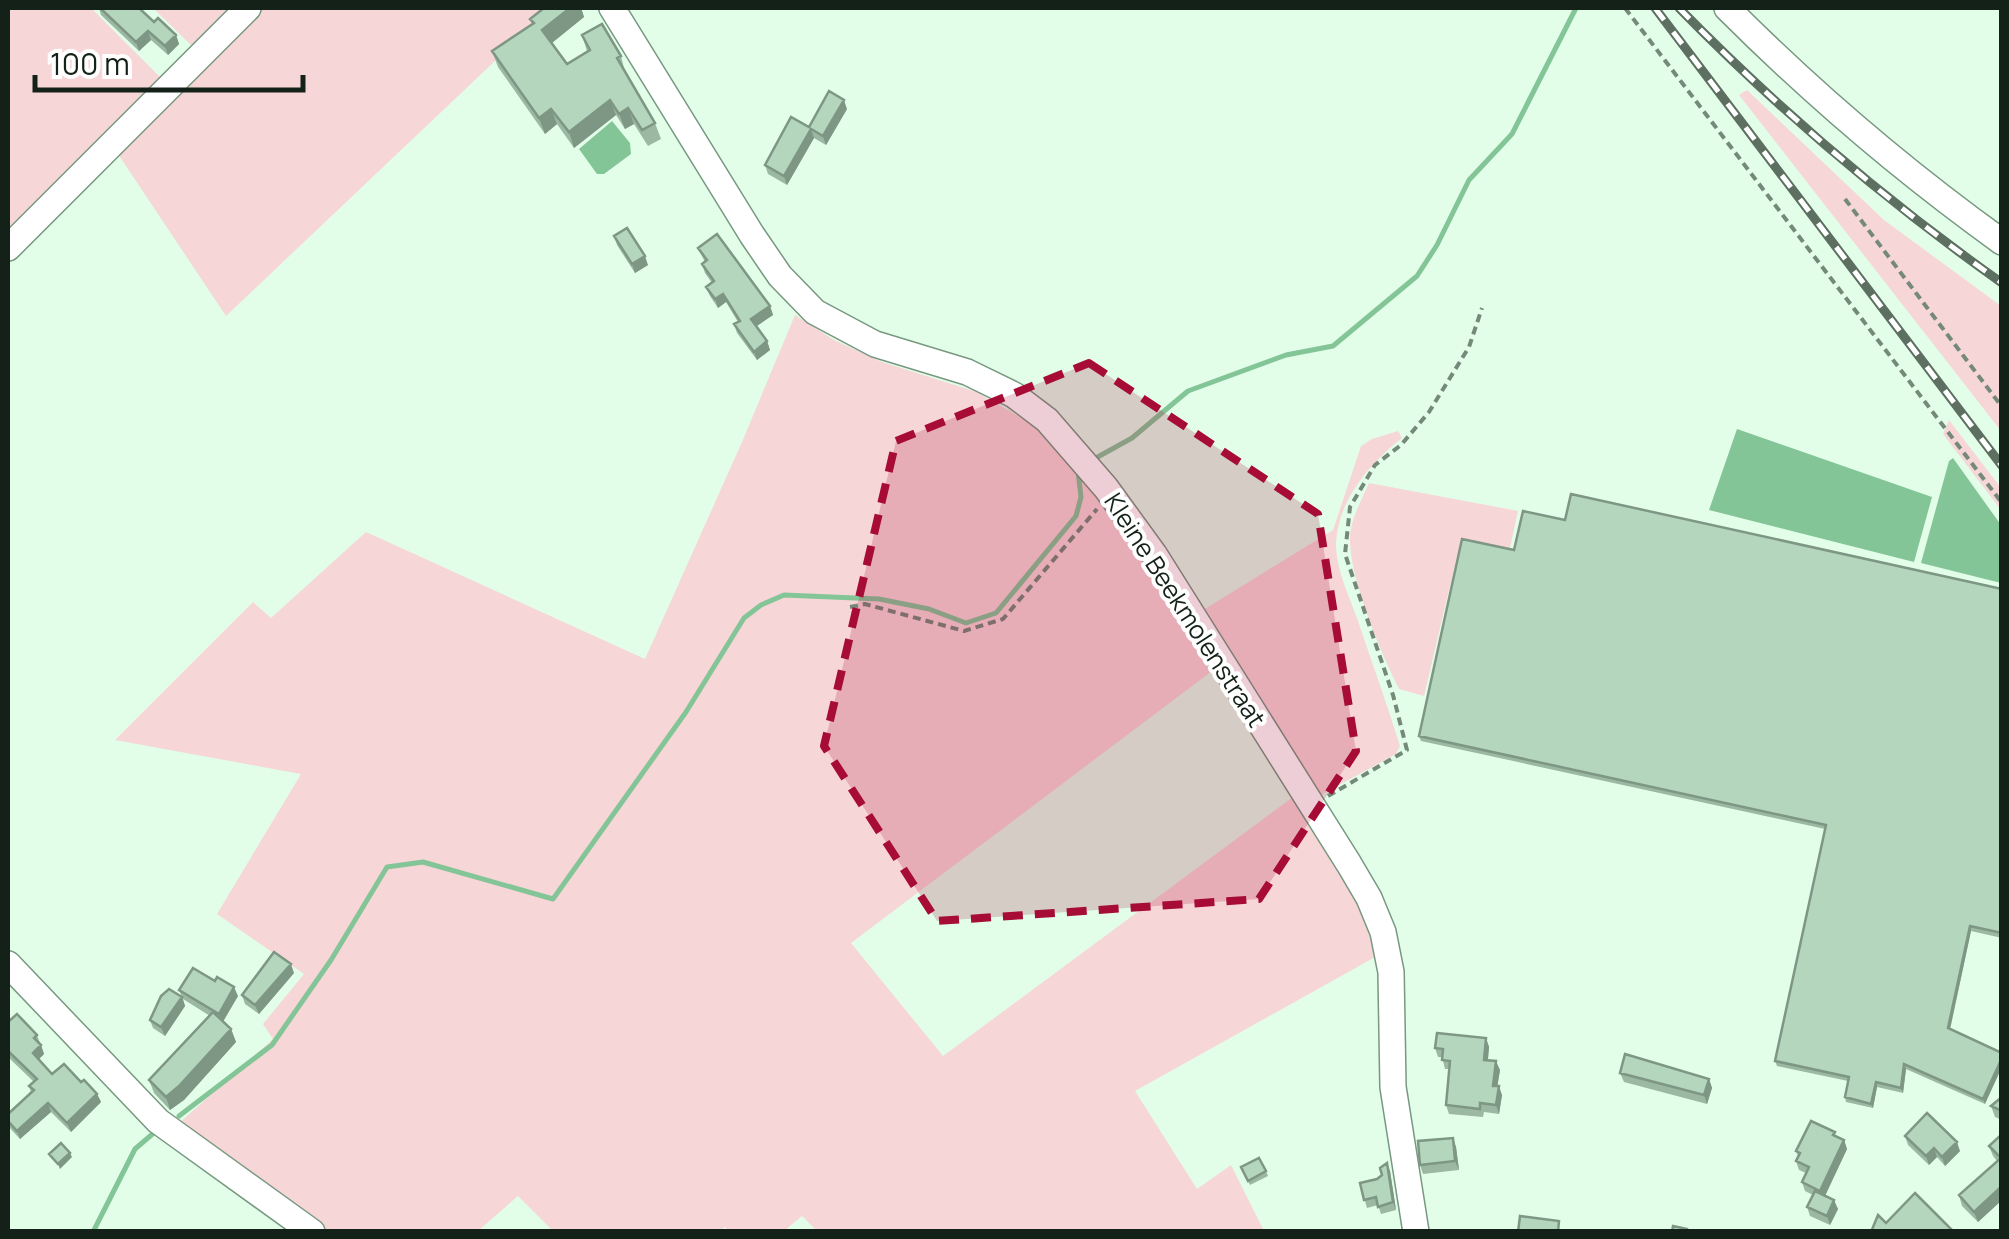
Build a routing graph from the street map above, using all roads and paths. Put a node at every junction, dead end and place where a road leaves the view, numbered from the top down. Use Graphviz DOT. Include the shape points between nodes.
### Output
graph roads {
  1 [pos="248,8"];
  2 [pos="612,8"];
  3 [pos="1625,8"];
  4 [pos="1727,8"];
  5 [pos="1846,199"];
  6 [pos="2002,242"];
  7 [pos="8,248"];
  8 [pos="1482,308"];
  9 [pos="2002,407"];
  10 [pos="1110,494"];
  11 [pos="2002,504"];
  12 [pos="850,607"];
  13 [pos="1311,806"];
  14 [pos="8,964"];
  15 [pos="312,1232"];
  16 [pos="1416,1232"];
  1 -- 7 [label="street"];
  2 -- 10 [label="street, Kleine Beekmolenstraat" via="752,235 814,312 876,344 967,372 1014,396 1047,420"];
  3 -- 11 [label="path"];
  4 -- 6 [label="street" via="1832,107"];
  5 -- 9 [label="path"];
  8 -- 13 [label="path" via="1469,347 1429,412 1375,465 1350,507 1345,554 1407,750"];
  10 -- 12 [label="path" via="1004,618 964,631 866,604"];
  10 -- 13 [label="street, Kleine Beekmolenstraat"];
  13 -- 16 [label="street, Kleine Beekmolenstraat" via="1384,932 1393,1086"];
  14 -- 15 [label="street" via="158,1121"];
}
